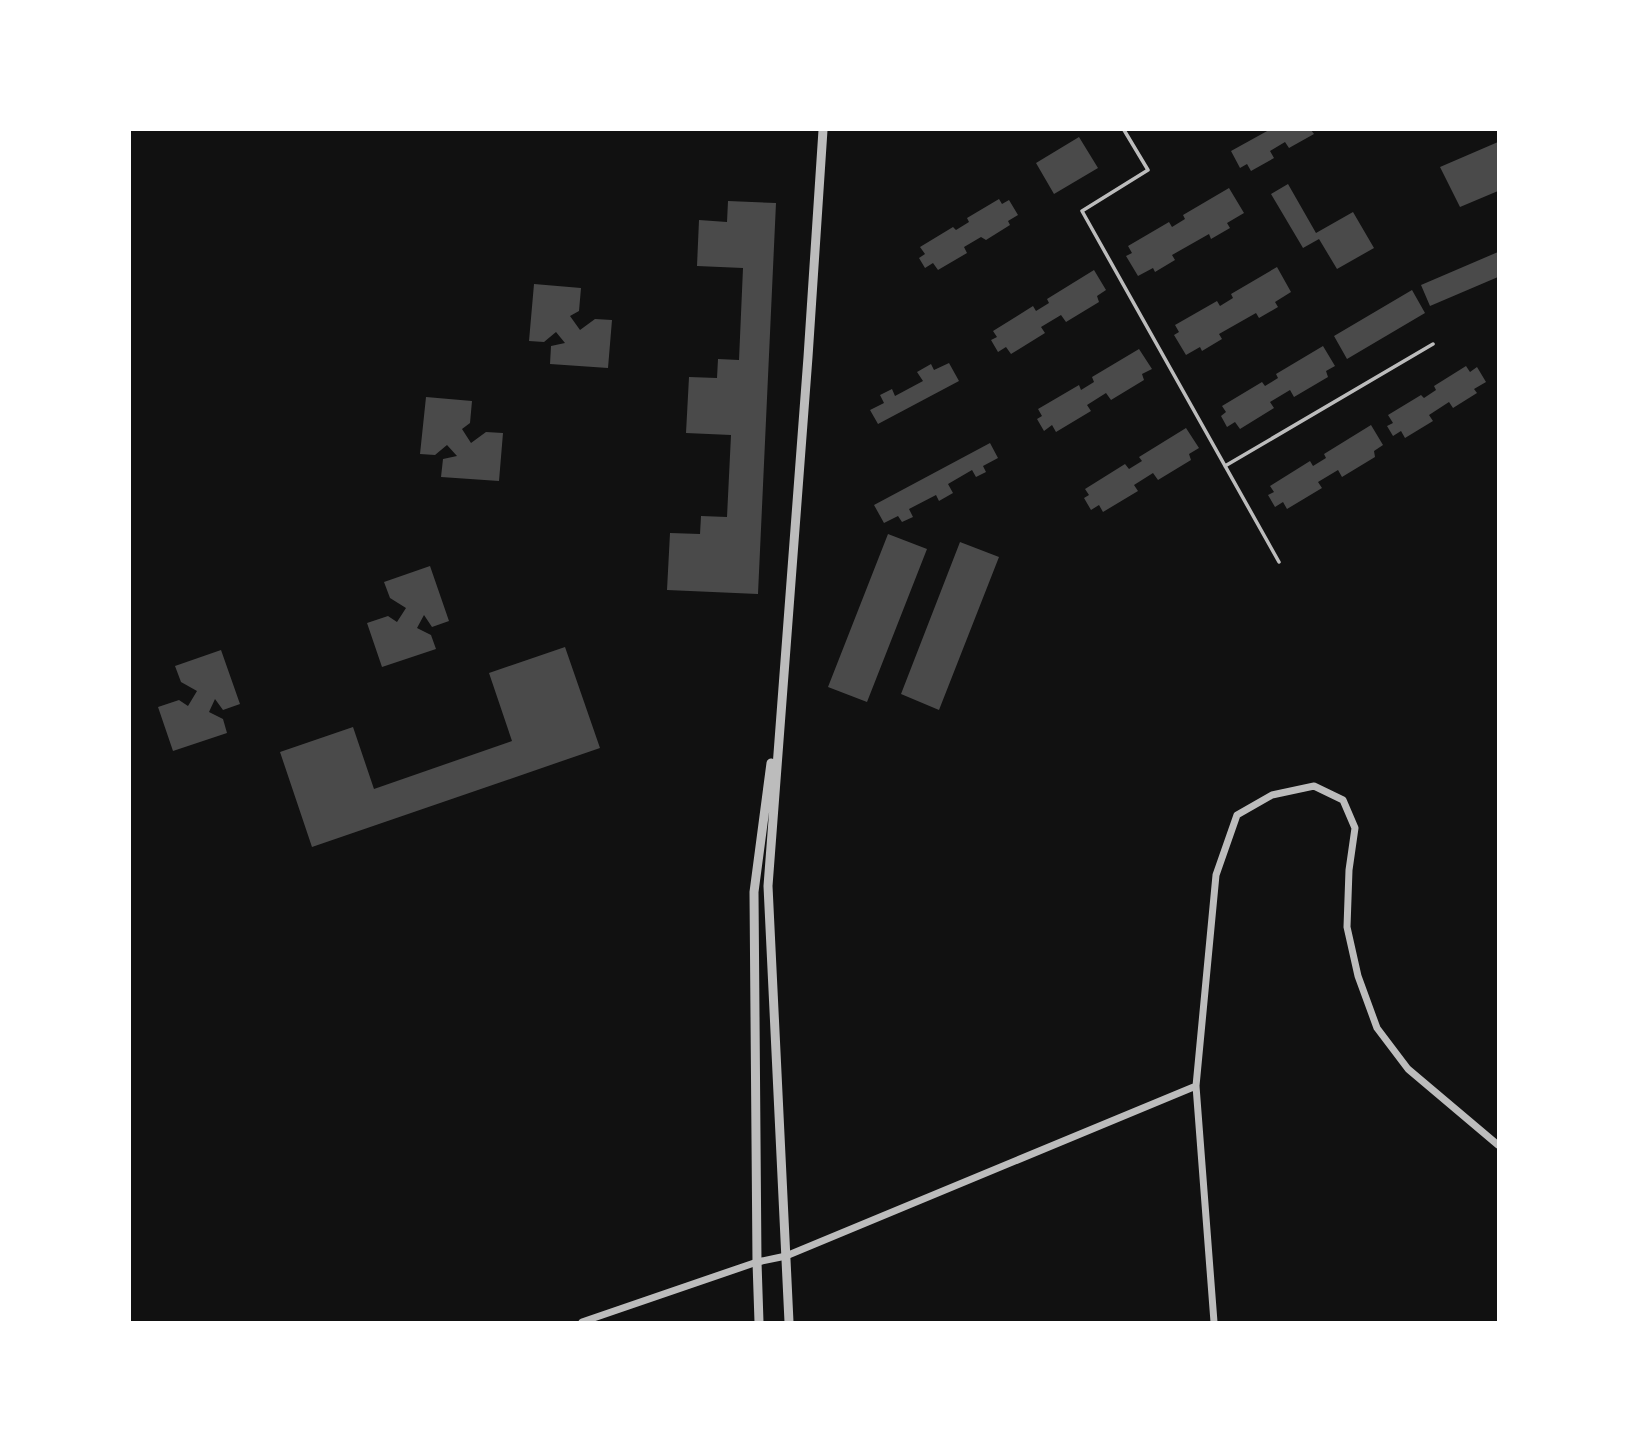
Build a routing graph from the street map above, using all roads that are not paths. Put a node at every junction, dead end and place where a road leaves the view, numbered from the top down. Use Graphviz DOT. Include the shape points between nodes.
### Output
graph roads {
  1 [pos="823,130"];
  2 [pos="1124,130"];
  3 [pos="1433,344"];
  4 [pos="1225,466"];
  5 [pos="1279,562"];
  6 [pos="783,675"];
  7 [pos="1196,1086"];
  8 [pos="1499,1145"];
  9 [pos="786,1256"];
  10 [pos="757,1262"];
  11 [pos="582,1322"];
  12 [pos="760,1322"];
  13 [pos="789,1322"];
  14 [pos="1214,1322"];
  1 -- 6 [label="street"];
  2 -- 4 [label="lane" via="1148,170 1082,211"];
  3 -- 4 [label="lane"];
  4 -- 5 [label="lane"];
  6 -- 9 [label="street" via="768,886"];
  6 -- 10 [label="street" via="754,892"];
  7 -- 8 [label="street" via="1216,874 1237,815 1272,795 1314,786 1343,800 1355,828 1347,927 1377,1028 1408,1069"];
  7 -- 9 [label="street"];
  7 -- 14 [label="street"];
  9 -- 10 [label="street"];
  9 -- 13 [label="street"];
  10 -- 11 [label="street"];
  10 -- 12 [label="street"];
}
